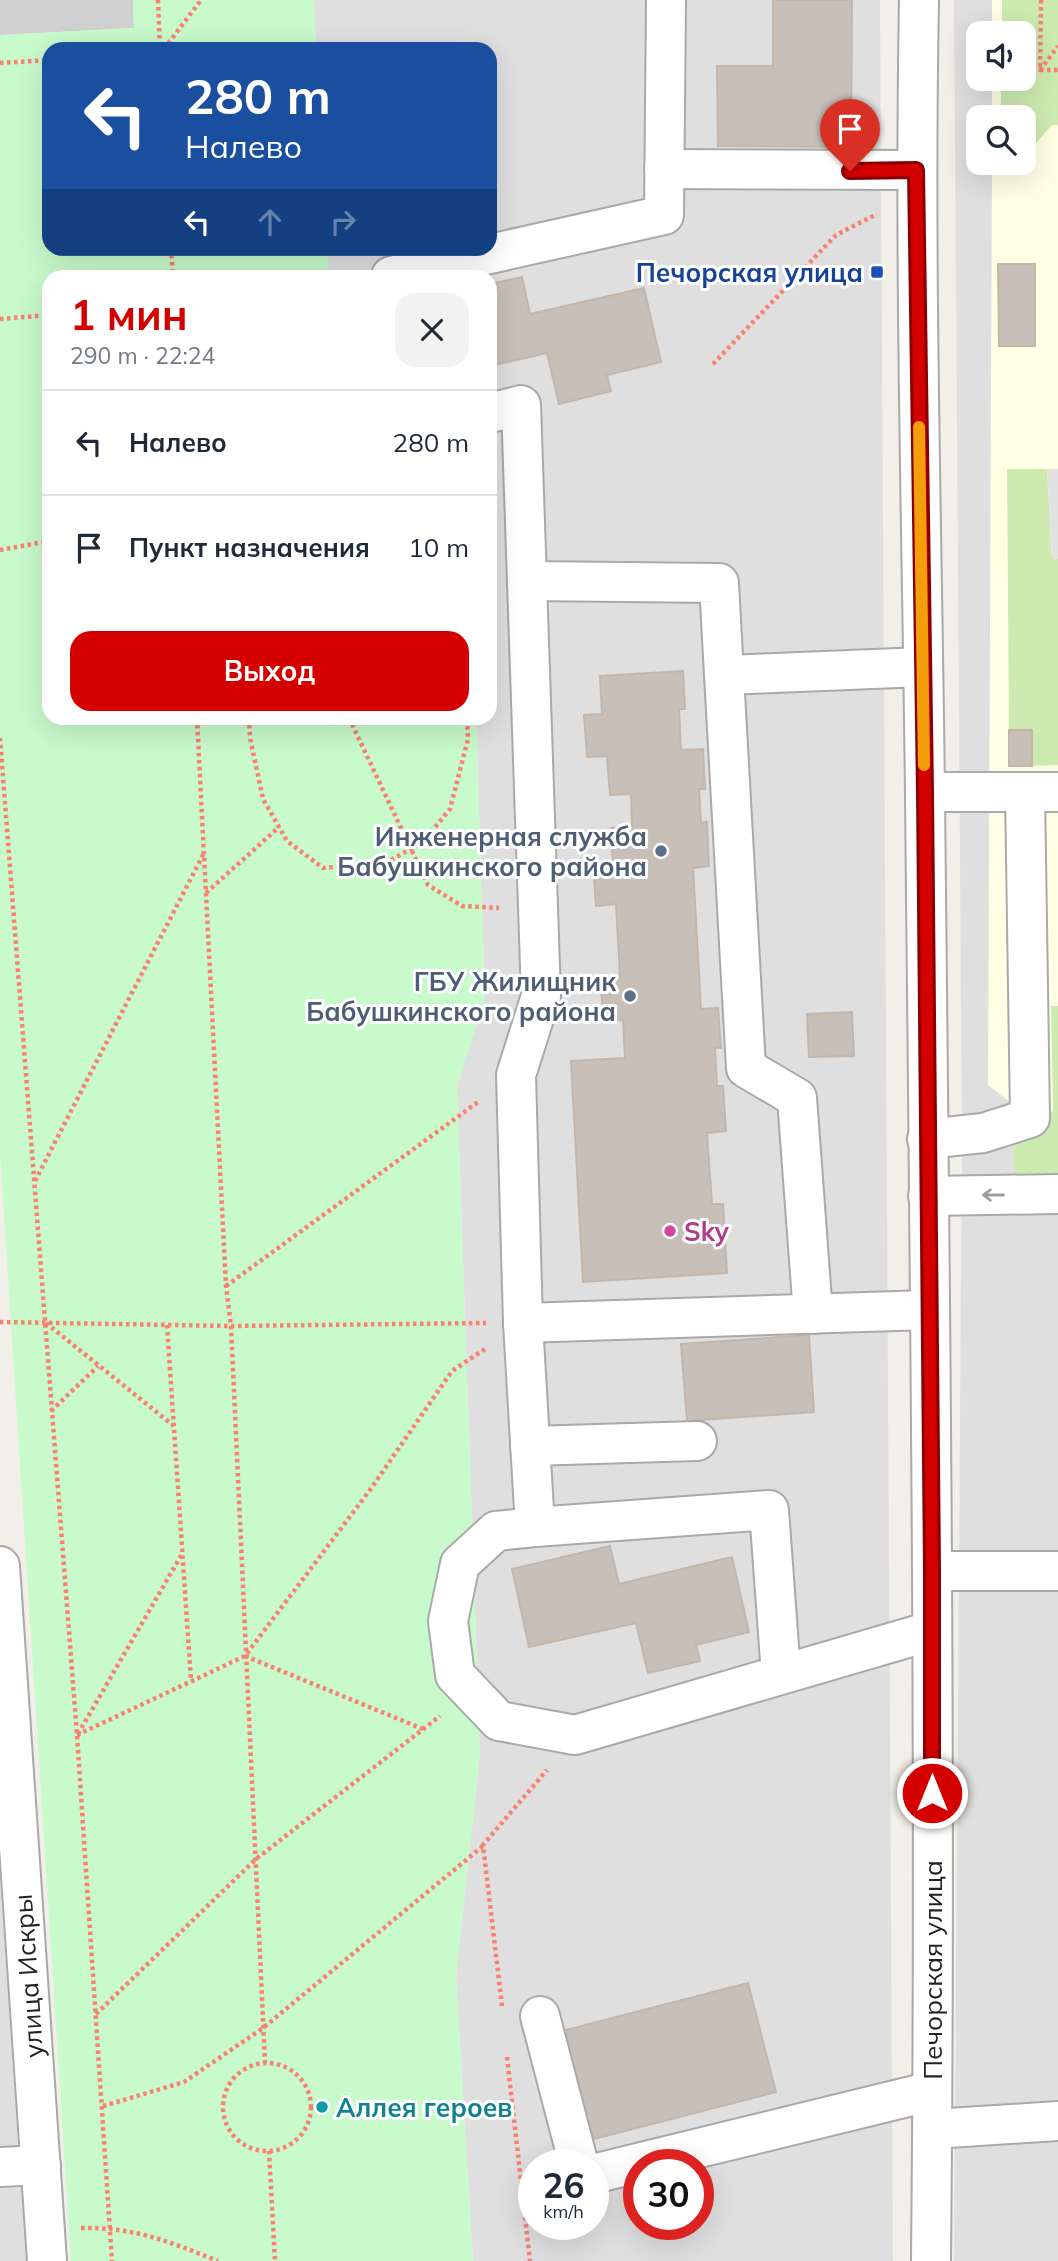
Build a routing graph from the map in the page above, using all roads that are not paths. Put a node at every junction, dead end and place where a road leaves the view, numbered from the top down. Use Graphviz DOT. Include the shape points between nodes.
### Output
graph roads {
  1 [pos="666,0"];
  2 [pos="919,0"];
  3 [pos="664,169"];
  4 [pos="916,170"];
  5 [pos="497,252"];
  6 [pos="481,256"];
  7 [pos="418,270"];
  8 [pos="497,411"];
  9 [pos="527,582"];
  10 [pos="923,667"];
  11 [pos="724,675"];
  12 [pos="925,792"];
  13 [pos="1041,792"];
  14 [pos="927,1139"];
  15 [pos="1058,1194"];
  16 [pos="928,1196"];
  17 [pos="929,1310"];
  18 [pos="813,1314"];
  19 [pos="523,1323"];
  20 [pos="697,1441"];
  21 [pos="530,1446"];
  22 [pos="535,1527"];
  23 [pos="0,1566"];
  24 [pos="932,1571"];
  25 [pos="1058,1571"];
  26 [pos="931,1631"];
  27 [pos="781,1674"];
  28 [pos="540,2017"];
  29 [pos="932,2091"];
  30 [pos="1058,2121"];
  31 [pos="933,2129"];
  32 [pos="575,2149"];
  33 [pos="41,2165"];
  34 [pos="0,2167"];
  35 [pos="609,2171"];
  36 [pos="46,2245"];
  37 [pos="932,2261"];
  1 -- 3 [label="street"];
  2 -- 4 [label="street, Печорская улица"];
  3 -- 4 [label="street"];
  3 -- 5 [label="street" via="664,215"];
  4 -- 10 [label="street, Печорская улица"];
  6 -- 7 [label="street"];
  8 -- 9 [label="street" via="521,405"];
  9 -- 11 [label="street" via="719,583"];
  9 -- 19 [label="street" via="541,996 516,1075"];
  10 -- 11 [label="street"];
  10 -- 12 [label="street, Печорская улица"];
  11 -- 18 [label="street" via="746,1068 797,1098"];
  12 -- 13 [label="street"];
  12 -- 14 [label="street, Печорская улица"];
  13 -- 14 [label="street" via="1030,1118 983,1133"];
  14 -- 16 [label="street, Печорская улица"];
  15 -- 16 [label="street, one-way"];
  16 -- 17 [label="street, Печорская улица"];
  17 -- 18 [label="street"];
  17 -- 24 [label="street, Печорская улица"];
  18 -- 19 [label="street"];
  19 -- 21 [label="street"];
  20 -- 21 [label="street"];
  21 -- 22 [label="street"];
  22 -- 27 [label="street" via="769,1510"];
  22 -- 27 [label="street" via="496,1531 460,1564 448,1620 455,1675 499,1720 575,1735"];
  23 -- 33 [label="street, улица Искры"];
  24 -- 25 [label="street"];
  24 -- 26 [label="street, Печорская улица"];
  26 -- 27 [label="street"];
  26 -- 29 [label="street, Печорская улица"];
  28 -- 32 [label="street"];
  29 -- 31 [label="street, Печорская улица"];
  29 -- 35 [label="street"];
  30 -- 31 [label="street"];
  31 -- 37 [label="street, Печорская улица"];
  33 -- 34 [label="street"];
  33 -- 36 [label="street, улица Искры"];
}
